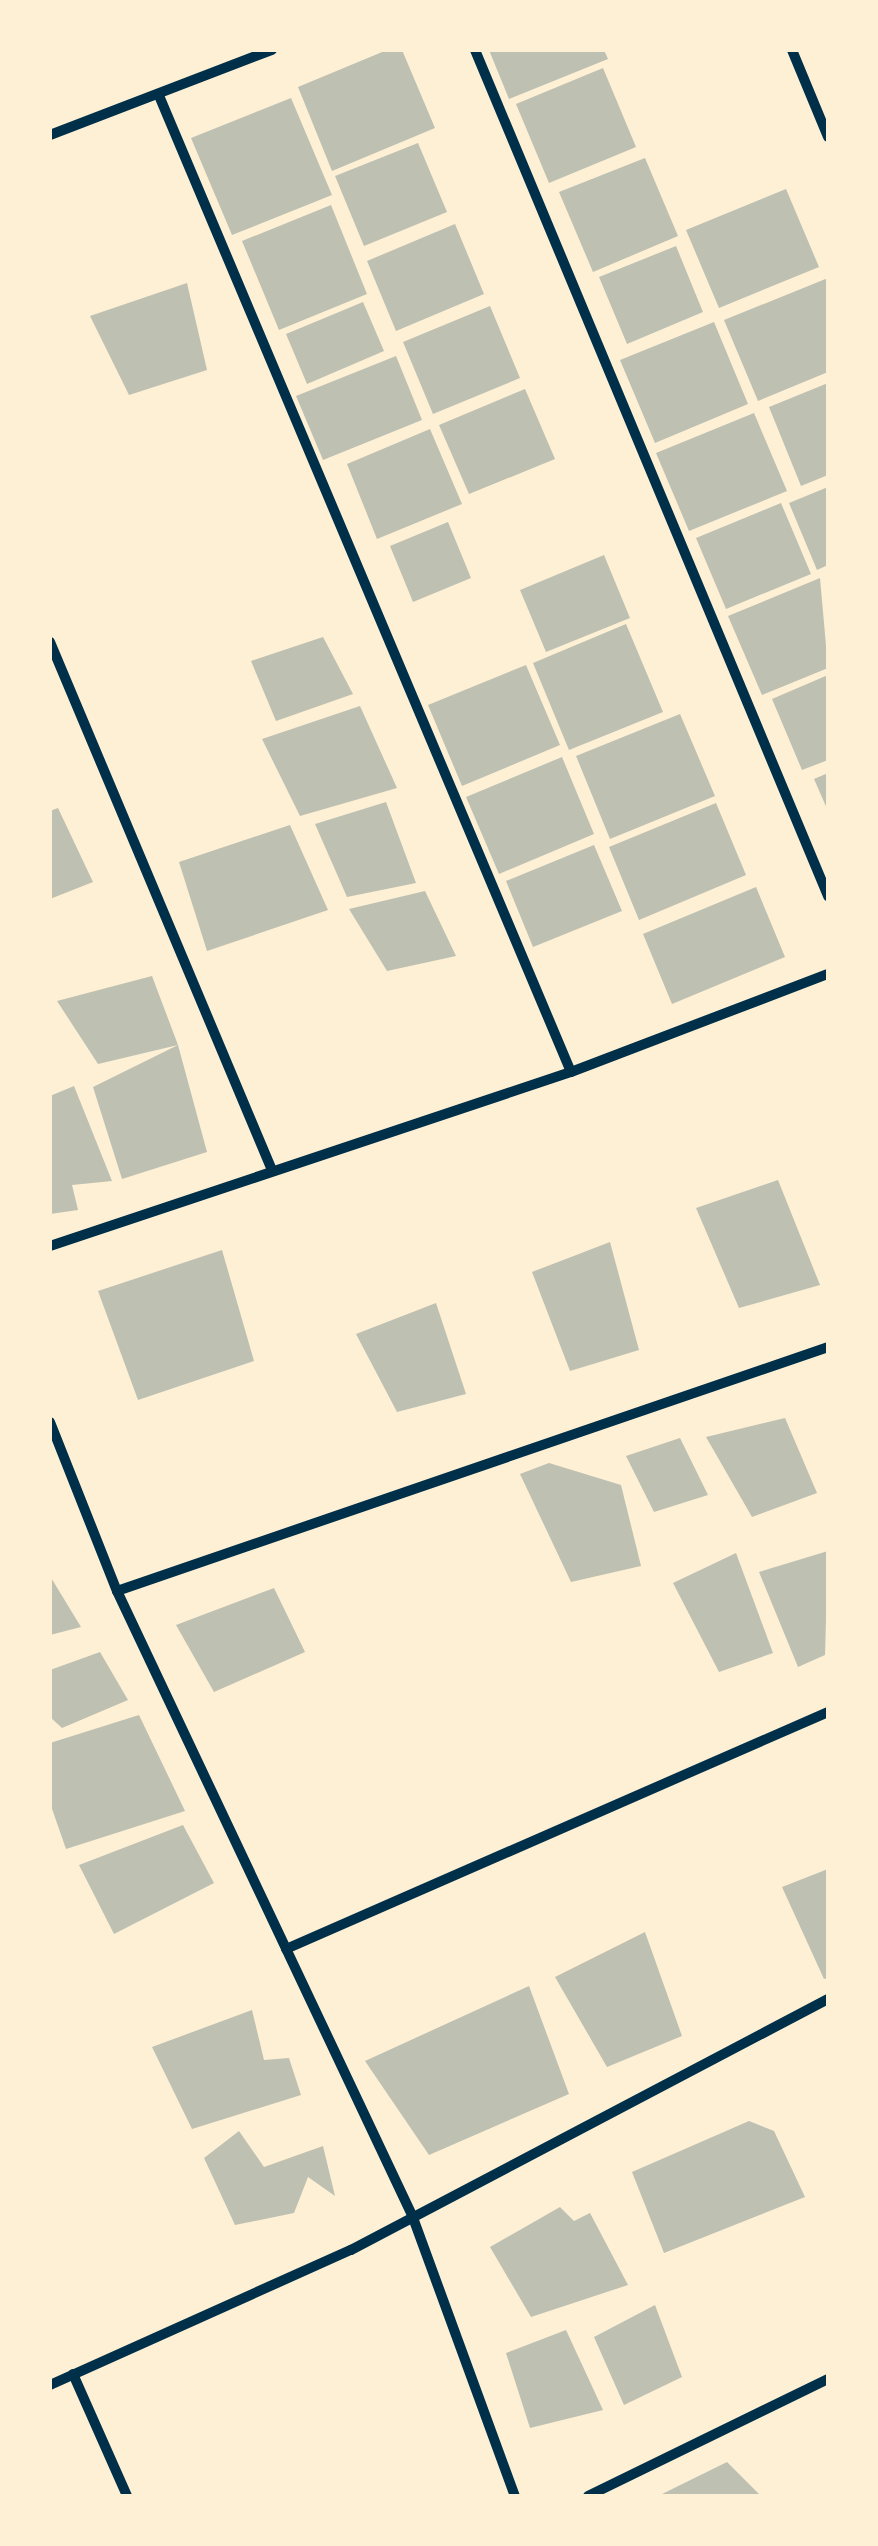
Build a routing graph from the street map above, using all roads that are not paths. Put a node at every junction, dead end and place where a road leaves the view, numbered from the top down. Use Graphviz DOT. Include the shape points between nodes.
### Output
graph roads {
  1 [pos="272,50"];
  2 [pos="475,50"];
  3 [pos="792,50"];
  4 [pos="160,98"];
  5 [pos="50,135"];
  6 [pos="828,136"];
  7 [pos="50,642"];
  8 [pos="828,896"];
  9 [pos="828,974"];
  10 [pos="571,1072"];
  11 [pos="272,1170"];
  12 [pos="50,1246"];
  13 [pos="828,1347"];
  14 [pos="50,1422"];
  15 [pos="117,1591"];
  16 [pos="828,1712"];
  17 [pos="286,1948"];
  18 [pos="828,1999"];
  19 [pos="412,2215"];
  20 [pos="73,2374"];
  21 [pos="828,2379"];
  22 [pos="50,2385"];
  23 [pos="127,2496"];
  24 [pos="515,2496"];
  25 [pos="588,2496"];
  1 -- 4 [label="street"];
  2 -- 8 [label="street"];
  3 -- 6 [label="street"];
  4 -- 5 [label="street"];
  4 -- 10 [label="street"];
  7 -- 11 [label="street"];
  9 -- 10 [label="street"];
  10 -- 11 [label="street"];
  11 -- 12 [label="street"];
  13 -- 15 [label="street"];
  14 -- 15 [label="street"];
  15 -- 17 [label="street"];
  16 -- 17 [label="street"];
  17 -- 19 [label="street"];
  18 -- 19 [label="street"];
  19 -- 20 [label="street"];
  19 -- 24 [label="street"];
  20 -- 22 [label="street"];
  20 -- 23 [label="street"];
  21 -- 25 [label="street"];
}
